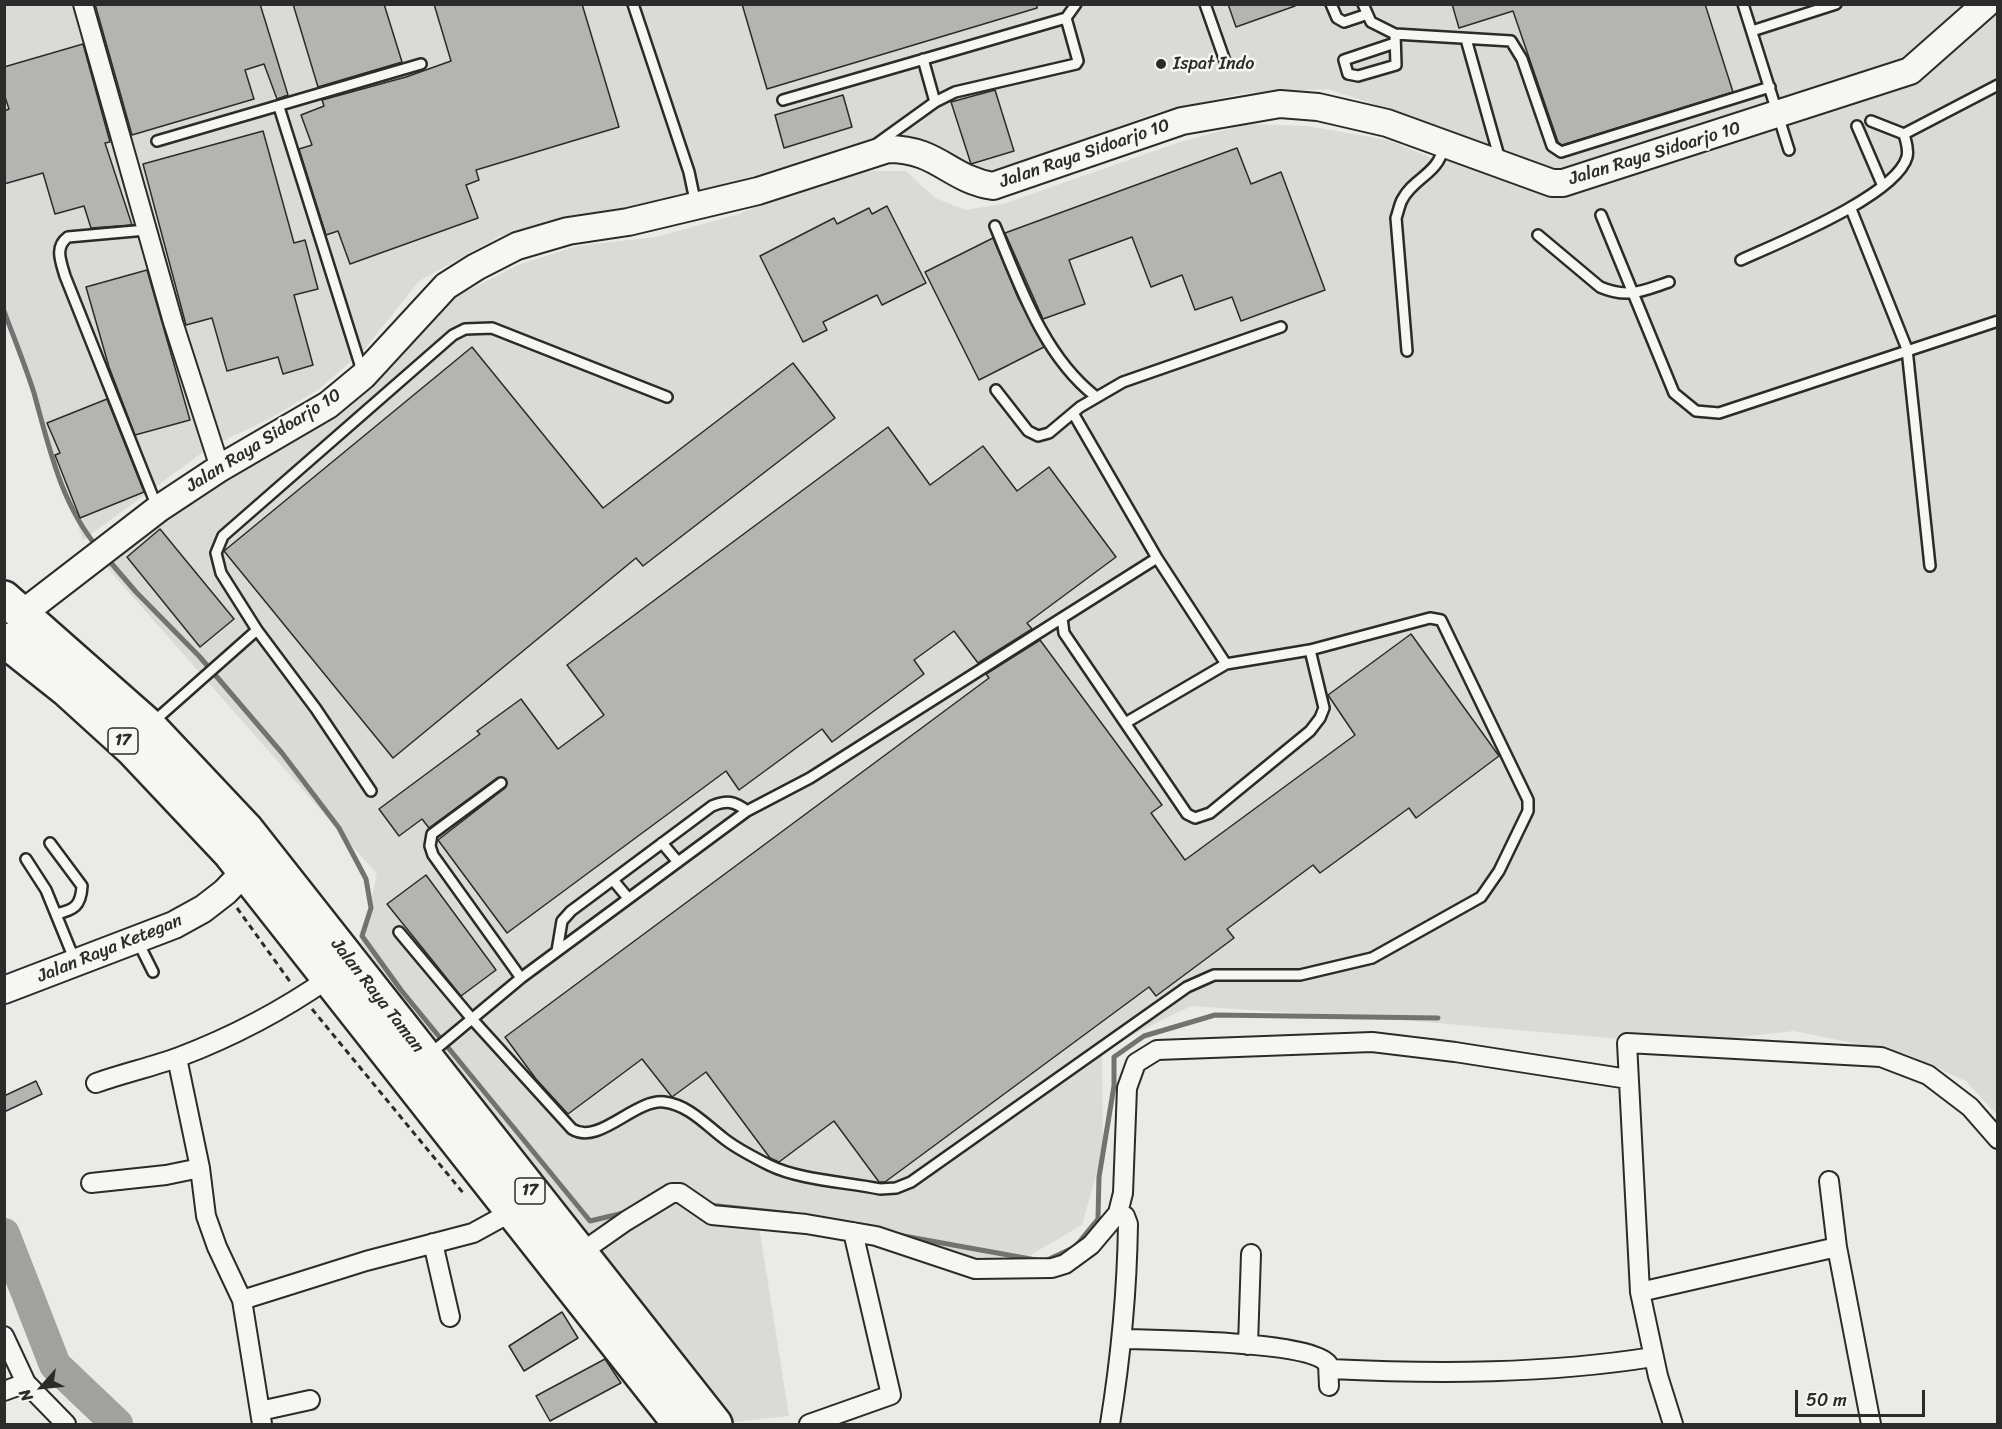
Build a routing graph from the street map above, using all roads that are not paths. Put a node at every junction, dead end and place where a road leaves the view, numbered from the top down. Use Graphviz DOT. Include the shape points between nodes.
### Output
graph roads {
  1 [pos="83,4"];
  2 [pos="633,4"];
  3 [pos="1076,4"];
  4 [pos="1205,4"];
  5 [pos="1331,4"];
  6 [pos="1363,4"];
  7 [pos="1743,4"];
  8 [pos="1836,4"];
  9 [pos="1986,4"];
  10 [pos="1365,15"];
  11 [pos="1066,18"];
  12 [pos="1752,31"];
  13 [pos="1395,39"];
  14 [pos="1466,39"];
  15 [pos="923,59"];
  16 [pos="1225,62"];
  17 [pos="421,64"];
  18 [pos="1998,86"];
  19 [pos="1770,87"];
  20 [pos="783,99"];
  21 [pos="935,102"];
  22 [pos="279,107"];
  23 [pos="1779,115"];
  24 [pos="1871,121"];
  25 [pos="1857,126"];
  26 [pos="1904,134"];
  27 [pos="157,141"];
  28 [pos="1445,144"];
  29 [pos="1789,150"];
  30 [pos="855,158"];
  31 [pos="1501,165"];
  32 [pos="1882,184"];
  33 [pos="696,207"];
  34 [pos="1851,209"];
  35 [pos="1601,215"];
  36 [pos="995,226"];
  37 [pos="146,230"];
  38 [pos="1538,235"];
  39 [pos="1741,260"];
  40 [pos="1669,282"];
  41 [pos="1634,295"];
  42 [pos="1998,321"];
  43 [pos="1281,327"];
  44 [pos="1907,349"];
  45 [pos="1407,351"];
  46 [pos="363,376"];
  47 [pos="996,390"];
  48 [pos="1095,396"];
  49 [pos="668,397"];
  50 [pos="1073,413"];
  51 [pos="220,468"];
  52 [pos="158,509"];
  53 [pos="1158,558"];
  54 [pos="1930,566"];
  55 [pos="14,606"];
  56 [pos="1062,618"];
  57 [pos="257,630"];
  58 [pos="4,640"];
  59 [pos="1310,650"];
  60 [pos="1226,664"];
  61 [pos="1127,722"];
  62 [pos="148,726"];
  63 [pos="501,783"];
  64 [pos="371,791"];
  65 [pos="747,811"];
  66 [pos="50,843"];
  67 [pos="662,843"];
  68 [pos="246,851"];
  69 [pos="26,859"];
  70 [pos="678,862"];
  71 [pos="613,880"];
  72 [pos="628,898"];
  73 [pos="56,914"];
  74 [pos="399,932"];
  75 [pos="137,939"];
  76 [pos="557,951"];
  77 [pos="329,959"];
  78 [pos="75,963"];
  79 [pos="153,972"];
  80 [pos="521,978"];
  81 [pos="4,990"];
  82 [pos="472,1019"];
  83 [pos="429,1055"];
  84 [pos="177,1058"];
  85 [pos="1627,1075"];
  86 [pos="96,1083"];
  87 [pos="1998,1139"];
  88 [pos="200,1168"];
  89 [pos="1829,1181"];
  90 [pos="91,1183"];
  91 [pos="513,1211"];
  92 [pos="1118,1213"];
  93 [pos="853,1232"];
  94 [pos="433,1243"];
  95 [pos="1837,1247"];
  96 [pos="579,1254"];
  97 [pos="1251,1254"];
  98 [pos="1640,1292"];
  99 [pos="242,1300"];
  100 [pos="450,1317"];
  101 [pos="5,1337"];
  102 [pos="1124,1339"];
  103 [pos="1248,1345"];
  104 [pos="1653,1357"];
  105 [pos="26,1383"];
  106 [pos="4,1391"];
  107 [pos="310,1400"];
  108 [pos="261,1418"];
  109 [pos="66,1425"];
  110 [pos="680,1425"];
  111 [pos="715,1425"];
  112 [pos="809,1425"];
  113 [pos="1110,1425"];
  114 [pos="1673,1425"];
  115 [pos="1871,1425"];
  1 -- 37 [label="street"];
  2 -- 33 [label="lane" via="689,172"];
  3 -- 11 [label="lane"];
  4 -- 16 [label="lane"];
  5 -- 10 [label="lane" via="1337,18 1344,22"];
  6 -- 10 [label="lane"];
  7 -- 12 [label="lane"];
  8 -- 12 [label="lane"];
  9 -- 23 [label="street, Jalan Raya Sidoarjo 10" via="1910,71"];
  10 -- 13 [label="lane"];
  11 -- 15 [label="lane"];
  11 -- 21 [label="lane" via="1076,64 955,92"];
  12 -- 19 [label="lane"];
  13 -- 13 [label="lane" via="1344,60 1348,74 1358,76 1396,65"];
  13 -- 14 [label="lane"];
  14 -- 19 [label="lane" via="1511,41 1516,46 1548,137 1561,152"];
  14 -- 31 [label="lane"];
  15 -- 20 [label="lane"];
  15 -- 21 [label="lane"];
  17 -- 22 [label="lane"];
  18 -- 26 [label="lane"];
  19 -- 23 [label="lane"];
  21 -- 30 [label="lane"];
  22 -- 27 [label="lane"];
  22 -- 46 [label="lane"];
  23 -- 29 [label="lane"];
  23 -- 31 [label="street, Jalan Raya Sidoarjo 10" via="1563,183 1552,183"];
  24 -- 26 [label="lane"];
  25 -- 32 [label="lane"];
  26 -- 32 [label="lane" via="1906,158 1900,169"];
  28 -- 30 [label="street, Jalan Raya Sidoarjo 10" via="1387,123 1318,107 1280,104 1182,121 993,186 972,183 932,157 909,149 888,149"];
  28 -- 31 [label="street, Jalan Raya Sidoarjo 10"];
  28 -- 45 [label="lane" via="1435,168 1402,200 1396,219"];
  30 -- 33 [label="street, Jalan Raya Sidoarjo 10"];
  32 -- 34 [label="lane"];
  33 -- 46 [label="street, Jalan Raya Sidoarjo 10" via="568,231 517,246 446,286"];
  34 -- 39 [label="lane"];
  34 -- 44 [label="lane"];
  35 -- 41 [label="lane"];
  36 -- 48 [label="lane" via="1048,340 1070,372"];
  37 -- 51 [label="street"];
  37 -- 52 [label="lane" via="68,237 59,252 65,276"];
  38 -- 41 [label="lane" via="1600,287"];
  40 -- 41 [label="lane"];
  41 -- 44 [label="lane" via="1674,393 1696,411 1719,413"];
  42 -- 44 [label="lane"];
  43 -- 48 [label="lane" via="1123,382"];
  44 -- 54 [label="lane"];
  46 -- 51 [label="street, Jalan Raya Sidoarjo 10" via="328,405"];
  47 -- 50 [label="lane" via="1028,431 1038,436 1049,433"];
  48 -- 50 [label="lane"];
  49 -- 57 [label="lane" via="492,328 465,329 453,335 223,536 216,554 221,573"];
  50 -- 53 [label="lane"];
  51 -- 52 [label="street, Jalan Raya Sidoarjo 10"];
  52 -- 55 [label="street, Jalan Raya Sidoarjo 10" via="88,561"];
  53 -- 56 [label="lane"];
  53 -- 60 [label="lane"];
  55 -- 62 [label="highway, Jalan Raya Taman / 17"];
  56 -- 61 [label="lane" via="1068,642"];
  56 -- 65 [label="lane" via="810,778"];
  57 -- 62 [label="lane"];
  57 -- 64 [label="lane"];
  58 -- 68 [label="highway, Jalan Raya Taman / 17" via="66,689"];
  59 -- 60 [label="lane"];
  59 -- 61 [label="lane" via="1324,708 1320,718 1310,731 1203,817 1187,814"];
  59 -- 82 [label="lane" via="1430,618 1441,620 1528,800 1528,812 1499,871 1481,897 1372,958 1300,975 1214,975 1187,987 911,1182 880,1189 779,1169 723,1138 700,1117 663,1102 591,1133 580,1134"];
  60 -- 61 [label="lane"];
  62 -- 68 [label="highway, Jalan Raya Taman / 17"];
  63 -- 80 [label="lane" via="432,834 430,846"];
  65 -- 67 [label="lane" via="726,800"];
  65 -- 70 [label="lane"];
  66 -- 73 [label="lane" via="82,886 77,906"];
  67 -- 70 [label="lane"];
  67 -- 71 [label="lane"];
  68 -- 75 [label="street, Jalan Raya Ketegan" via="203,909"];
  68 -- 77 [label="highway, Jalan Raya Taman / 17"];
  69 -- 73 [label="lane"];
  70 -- 72 [label="lane"];
  71 -- 72 [label="lane"];
  71 -- 76 [label="lane" via="562,921"];
  72 -- 76 [label="lane"];
  73 -- 78 [label="lane"];
  74 -- 82 [label="lane"];
  75 -- 78 [label="street, Jalan Raya Ketegan"];
  75 -- 79 [label="lane"];
  76 -- 80 [label="lane"];
  77 -- 83 [label="highway, Jalan Raya Taman / 17"];
  77 -- 84 [label="street" via="302,997"];
  77 -- 91 [label="highway, Jalan Raya Taman / 17"];
  78 -- 81 [label="street, Jalan Raya Ketegan"];
  80 -- 82 [label="lane"];
  82 -- 83 [label="lane"];
  83 -- 96 [label="highway, Jalan Raya Taman / 17"];
  84 -- 86 [label="street"];
  84 -- 88 [label="street"];
  85 -- 87 [label="street" via="1627,1043 1631,1041 1881,1058 1928,1075 1970,1107"];
  85 -- 92 [label="street" via="1372,1042 1157,1050 1136,1063 1127,1088 1123,1193"];
  85 -- 98 [label="street"];
  88 -- 90 [label="street"];
  88 -- 99 [label="street" via="206,1216"];
  89 -- 95 [label="street"];
  91 -- 94 [label="street" via="473,1233"];
  91 -- 110 [label="highway, Jalan Raya Taman / 17"];
  92 -- 93 [label="street" via="1091,1245 1065,1263 1038,1270 975,1269 895,1240"];
  92 -- 102 [label="street" via="1125,1216 1128,1224"];
  93 -- 96 [label="street" via="712,1215 680,1193 672,1193"];
  93 -- 112 [label="street" via="891,1395"];
  94 -- 99 [label="street"];
  94 -- 100 [label="street"];
  95 -- 98 [label="street"];
  95 -- 115 [label="street"];
  96 -- 111 [label="highway, Jalan Raya Taman / 17"];
  97 -- 103 [label="street"];
  98 -- 104 [label="street"];
  99 -- 108 [label="street"];
  101 -- 105 [label="street"];
  102 -- 103 [label="street"];
  102 -- 113 [label="street"];
  103 -- 104 [label="street" via="1310,1354 1325,1361 1329,1377 1582,1367"];
  104 -- 114 [label="street"];
  105 -- 106 [label="street"];
  105 -- 109 [label="street"];
  107 -- 108 [label="street"];
}
